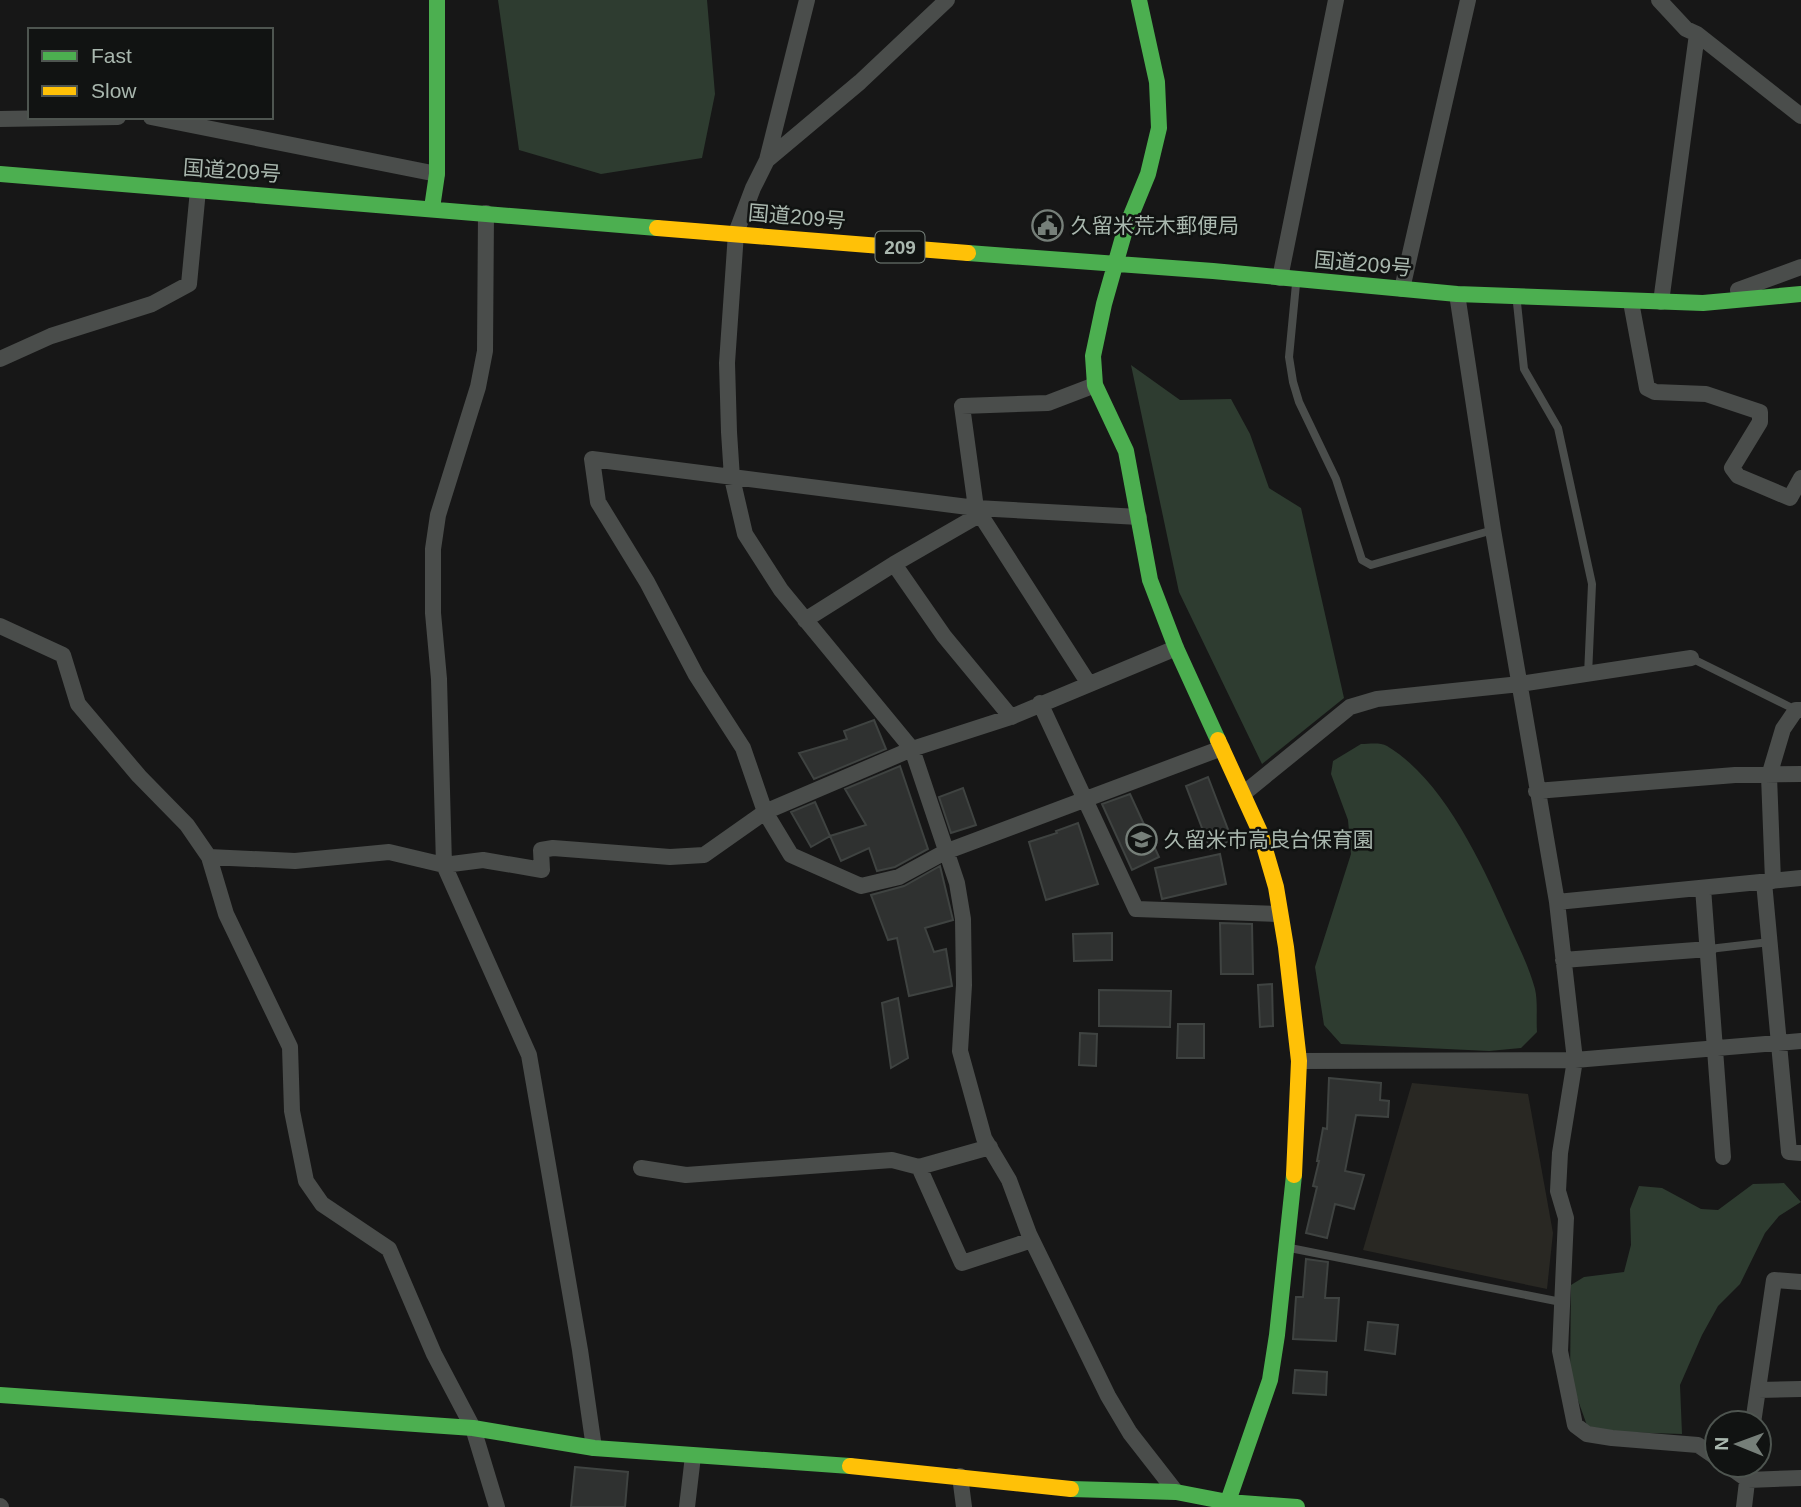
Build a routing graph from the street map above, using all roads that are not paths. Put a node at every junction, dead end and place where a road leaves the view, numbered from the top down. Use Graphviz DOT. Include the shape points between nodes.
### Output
graph roads {
  1 [pos="437,0"];
  2 [pos="807,0"];
  3 [pos="947,0"];
  4 [pos="1139,0"];
  5 [pos="1336,0"];
  6 [pos="1468,0"];
  7 [pos="1659,0"];
  8 [pos="1697,34"];
  9 [pos="1801,116"];
  10 [pos="0,119"];
  11 [pos="28,119"];
  12 [pos="161,119"];
  13 [pos="767,160"];
  14 [pos="0,174"];
  15 [pos="437,174"];
  16 [pos="198,190"];
  17 [pos="432,208"];
  18 [pos="485,213"];
  19 [pos="736,233"];
  20 [pos="1115,265"];
  21 [pos="1801,267"];
  22 [pos="1288,279"];
  23 [pos="1402,289"];
  24 [pos="1457,294"];
  25 [pos="1801,294"];
  26 [pos="1517,296"];
  27 [pos="1631,302"];
  28 [pos="1661,302"];
  29 [pos="1703,303"];
  30 [pos="0,359"];
  31 [pos="1095,385"];
  32 [pos="732,478"];
  33 [pos="1801,478"];
  34 [pos="977,511"];
  35 [pos="1139,517"];
  36 [pos="1493,530"];
  37 [pos="894,564"];
  38 [pos="806,620"];
  39 [pos="0,626"];
  40 [pos="1176,648"];
  41 [pos="1691,658"];
  42 [pos="1588,675"];
  43 [pos="1089,684"];
  44 [pos="1520,684"];
  45 [pos="1040,703"];
  46 [pos="1798,710"];
  47 [pos="1011,717"];
  48 [pos="1222,748"];
  49 [pos="912,749"];
  50 [pos="1801,774"];
  51 [pos="1769,776"];
  52 [pos="1536,791"];
  53 [pos="1243,794"];
  54 [pos="1084,799"];
  55 [pos="765,812"];
  56 [pos="945,852"];
  57 [pos="209,857"];
  58 [pos="444,865"];
  59 [pos="1801,878"];
  60 [pos="1769,882"];
  61 [pos="1703,888"];
  62 [pos="1557,902"];
  63 [pos="1280,914"];
  64 [pos="1770,942"];
  65 [pos="1709,949"];
  66 [pos="1563,960"];
  67 [pos="1801,1041"];
  68 [pos="1780,1043"];
  69 [pos="1717,1048"];
  70 [pos="1575,1060"];
  71 [pos="1299,1061"];
  72 [pos="990,1147"];
  73 [pos="1801,1153"];
  74 [pos="1723,1157"];
  75 [pos="919,1167"];
  76 [pos="641,1168"];
  77 [pos="1032,1240"];
  78 [pos="1286,1247"];
  79 [pos="1801,1282"];
  80 [pos="1561,1302"];
  81 [pos="1801,1389"];
  82 [pos="1758,1390"];
  83 [pos="0,1395"];
  84 [pos="1755,1409"];
  85 [pos="473,1428"];
  86 [pos="594,1448"];
  87 [pos="1703,1448"];
  88 [pos="693,1456"];
  89 [pos="1773,1475"];
  90 [pos="960,1476"];
  91 [pos="1801,1478"];
  92 [pos="1748,1479"];
  93 [pos="1176,1492"];
  94 [pos="1227,1504"];
  95 [pos="497,1507"];
  96 [pos="687,1507"];
  97 [pos="964,1507"];
  98 [pos="1297,1507"];
  99 [pos="1744,1507"];
  1 -- 15 [label="main road"];
  2 -- 13 [label="street"];
  3 -- 13 [label="street"];
  4 -- 20 [label="main road" via="1157,82 1158,128 1148,174"];
  5 -- 22 [label="street"];
  6 -- 23 [label="street"];
  7 -- 8 [label="street" via="1686,29"];
  8 -- 9 [label="street"];
  8 -- 28 [label="street"];
  10 -- 11 [label="street"];
  12 -- 15 [label="street"];
  13 -- 19 [label="street"];
  14 -- 16 [label="main road, 国道209号 / 209"];
  15 -- 17 [label="main road"];
  16 -- 17 [label="main road, 国道209号 / 209"];
  16 -- 30 [label="street" via="189,284 152,304 51,336"];
  17 -- 18 [label="main road, 国道209号 / 209"];
  18 -- 19 [label="main road, 国道209号 / 209"];
  18 -- 58 [label="street" via="485,351 475,399 438,515 433,550"];
  19 -- 20 [label="main road, 国道209号 / 209"];
  19 -- 32 [label="street" via="727,363"];
  20 -- 22 [label="main road, 国道209号 / 209"];
  20 -- 31 [label="main road" via="1093,356"];
  21 -- 29 [label="street"];
  22 -- 23 [label="main road, 国道209号 / 209"];
  22 -- 36 [label="lane" via="1293,382 1336,479 1362,560 1371,565"];
  23 -- 24 [label="main road, 国道209号 / 209"];
  24 -- 26 [label="main road, 国道209号 / 209"];
  24 -- 36 [label="street"];
  25 -- 29 [label="main road, 国道209号 / 209"];
  26 -- 27 [label="main road, 国道209号 / 209"];
  26 -- 42 [label="lane" via="1524,369 1558,428 1592,584"];
  27 -- 28 [label="main road, 国道209号 / 209"];
  27 -- 33 [label="street" via="1647,388 1706,394 1760,412 1760,422 1732,468 1738,476 1790,498"];
  28 -- 29 [label="main road, 国道209号 / 209"];
  31 -- 34 [label="street" via="1048,403 962,406"];
  31 -- 35 [label="main road" via="1126,451"];
  32 -- 34 [label="street"];
  32 -- 38 [label="street" via="745,534"];
  32 -- 55 [label="street" via="592,459 598,502 743,748"];
  34 -- 35 [label="street"];
  34 -- 37 [label="street"];
  34 -- 43 [label="street"];
  35 -- 40 [label="main road" via="1150,580"];
  36 -- 44 [label="street"];
  37 -- 38 [label="street"];
  37 -- 47 [label="street" via="944,636"];
  38 -- 49 [label="street"];
  39 -- 57 [label="street" via="63,655 78,705 187,825"];
  40 -- 43 [label="street"];
  40 -- 48 [label="main road"];
  41 -- 42 [label="street"];
  41 -- 46 [label="lane"];
  42 -- 44 [label="street"];
  43 -- 45 [label="street"];
  44 -- 52 [label="street"];
  44 -- 53 [label="street" via="1377,699 1350,707"];
  45 -- 47 [label="street"];
  45 -- 54 [label="street"];
  46 -- 51 [label="street" via="1783,729"];
  47 -- 49 [label="street"];
  48 -- 53 [label="main road"];
  48 -- 54 [label="street"];
  49 -- 55 [label="street"];
  49 -- 56 [label="street"];
  50 -- 51 [label="street"];
  51 -- 52 [label="street"];
  51 -- 60 [label="street"];
  52 -- 62 [label="street"];
  53 -- 63 [label="main road" via="1260,832"];
  54 -- 56 [label="street"];
  54 -- 63 [label="street" via="1136,909"];
  55 -- 56 [label="street" via="791,855 861,886 899,877"];
  55 -- 58 [label="street" via="704,855 670,857 553,848 541,850 542,870 483,860"];
  56 -- 72 [label="street" via="957,883 963,919 960,1051"];
  57 -- 58 [label="street" via="295,861 389,852"];
  57 -- 85 [label="street" via="226,914 290,1047 292,1111 306,1181 322,1204 389,1249 434,1354"];
  58 -- 86 [label="street" via="529,1055"];
  59 -- 60 [label="street"];
  60 -- 61 [label="street"];
  60 -- 64 [label="street"];
  61 -- 62 [label="street"];
  61 -- 65 [label="street"];
  62 -- 66 [label="street"];
  63 -- 71 [label="main road"];
  64 -- 65 [label="lane"];
  64 -- 68 [label="street"];
  65 -- 66 [label="street"];
  65 -- 69 [label="street"];
  66 -- 70 [label="street"];
  67 -- 68 [label="street"];
  68 -- 69 [label="street"];
  68 -- 73 [label="street" via="1789,1152"];
  69 -- 70 [label="street"];
  69 -- 74 [label="street"];
  70 -- 71 [label="street"];
  70 -- 80 [label="street" via="1560,1153 1558,1191 1566,1218"];
  71 -- 78 [label="main road"];
  72 -- 75 [label="street"];
  72 -- 77 [label="street" via="1009,1180"];
  75 -- 76 [label="street" via="892,1160 686,1175"];
  75 -- 77 [label="street" via="962,1263"];
  77 -- 93 [label="street" via="1108,1396"];
  78 -- 80 [label="lane"];
  78 -- 94 [label="main road" via="1270,1380"];
  79 -- 82 [label="street" via="1774,1280"];
  80 -- 87 [label="street" via="1560,1351 1575,1425 1587,1434"];
  81 -- 82 [label="street"];
  82 -- 84 [label="street"];
  83 -- 85 [label="main road"];
  85 -- 86 [label="main road"];
  85 -- 95 [label="street"];
  86 -- 88 [label="main road"];
  88 -- 90 [label="main road"];
  88 -- 96 [label="street"];
  89 -- 91 [label="street"];
  90 -- 93 [label="main road" via="1091,1491"];
  90 -- 97 [label="street"];
  92 -- 99 [label="street"];
  93 -- 94 [label="main road"];
  94 -- 98 [label="main road"];
}
